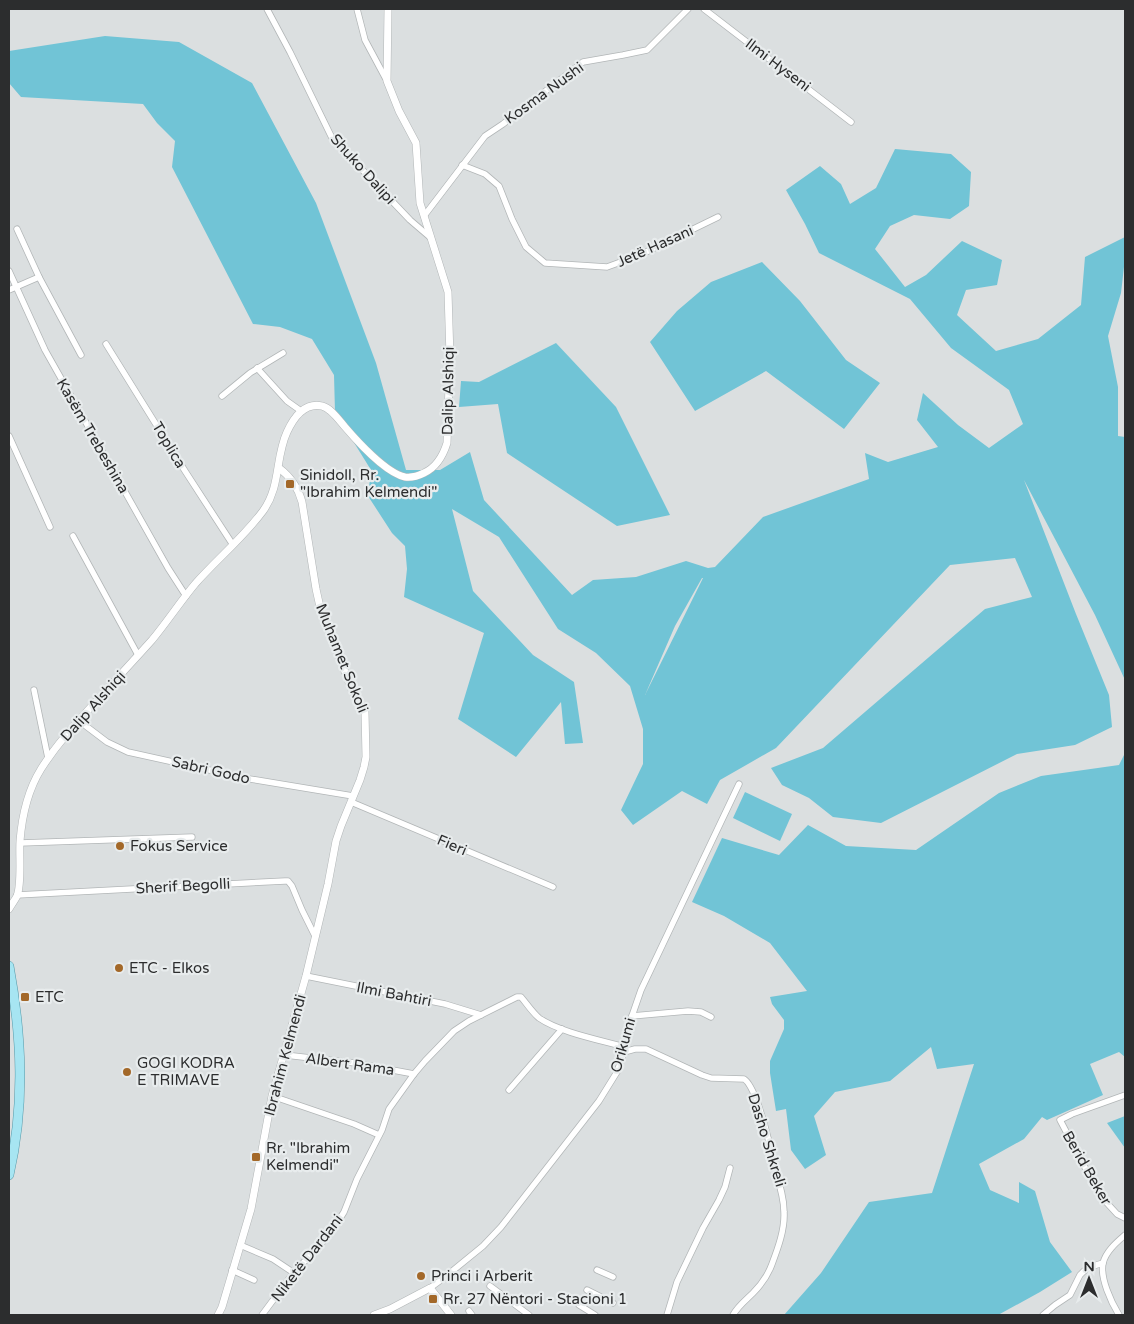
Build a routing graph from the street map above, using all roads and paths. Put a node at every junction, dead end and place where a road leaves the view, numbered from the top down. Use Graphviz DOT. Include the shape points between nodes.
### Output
graph roads {
  1 [pos="267,9"];
  2 [pos="357,9"];
  3 [pos="388,9"];
  4 [pos="688,9"];
  5 [pos="704,9"];
  6 [pos="386,81"];
  7 [pos="851,122"];
  8 [pos="462,165"];
  9 [pos="424,216"];
  10 [pos="718,217"];
  11 [pos="17,229"];
  12 [pos="432,239"];
  13 [pos="9,272"];
  14 [pos="39,277"];
  15 [pos="16,287"];
  16 [pos="9,290"];
  17 [pos="106,344"];
  18 [pos="283,353"];
  19 [pos="81,355"];
  20 [pos="257,368"];
  21 [pos="222,396"];
  22 [pos="301,411"];
  23 [pos="9,436"];
  24 [pos="15,451"];
  25 [pos="9,453"];
  26 [pos="279,468"];
  27 [pos="50,527"];
  28 [pos="73,536"];
  29 [pos="234,545"];
  30 [pos="186,596"];
  31 [pos="138,655"];
  32 [pos="34,690"];
  33 [pos="78,720"];
  34 [pos="48,758"];
  35 [pos="738,784"];
  36 [pos="352,799"];
  37 [pos="192,837"];
  38 [pos="20,843"];
  39 [pos="553,887"];
  40 [pos="17,895"];
  41 [pos="9,909"];
  42 [pos="315,936"];
  43 [pos="9,966"];
  44 [pos="306,976"];
  45 [pos="481,1015"];
  46 [pos="632,1016"];
  47 [pos="710,1017"];
  48 [pos="562,1028"];
  49 [pos="624,1050"];
  50 [pos="285,1054"];
  51 [pos="414,1074"];
  52 [pos="509,1090"];
  53 [pos="1125,1095"];
  54 [pos="272,1096"];
  55 [pos="379,1135"];
  56 [pos="730,1168"];
  57 [pos="9,1175"];
  58 [pos="1125,1218"];
  59 [pos="1125,1235"];
  60 [pos="240,1245"];
  61 [pos="1103,1263"];
  62 [pos="232,1270"];
  63 [pos="598,1270"];
  64 [pos="294,1273"];
  65 [pos="613,1277"];
  66 [pos="254,1280"];
  67 [pos="490,1286"];
  68 [pos="430,1288"];
  69 [pos="588,1290"];
  70 [pos="613,1303"];
  71 [pos="580,1305"];
  72 [pos="218,1315"];
  73 [pos="262,1315"];
  74 [pos="374,1315"];
  75 [pos="451,1315"];
  76 [pos="529,1315"];
  77 [pos="595,1315"];
  78 [pos="667,1315"];
  79 [pos="733,1315"];
  80 [pos="1043,1315"];
  81 [pos="1118,1315"];
  1 -- 12 [label="street, Shuko Dalipi" via="332,138"];
  2 -- 6 [label="street" via="365,40"];
  3 -- 6 [label="street, Dalip Alshiqi"];
  4 -- 8 [label="street, Kosma Nushi" via="647,50 582,62 485,136"];
  5 -- 7 [label="street, Ilmi Hyseni"];
  6 -- 9 [label="street, Dalip Alshiqi" via="416,143 420,203"];
  8 -- 9 [label="street, Kosma Nushi"];
  8 -- 10 [label="street, Jetë Hasani" via="485,174 499,186 526,247 545,264 607,267 640,255"];
  9 -- 12 [label="street, Dalip Alshiqi"];
  11 -- 14 [label="street"];
  12 -- 22 [label="street, Dalip Alshiqi" via="448,292 450,357 447,437 444,454 438,462 419,476 402,477 379,461 330,410 316,406"];
  13 -- 15 [label="street, Kasëm Trebeshina"];
  14 -- 15 [label="street"];
  14 -- 19 [label="street"];
  15 -- 16 [label="street"];
  15 -- 30 [label="street, Kasëm Trebeshina" via="51,362"];
  17 -- 29 [label="street, Toplica"];
  18 -- 20 [label="street"];
  20 -- 21 [label="street"];
  20 -- 22 [label="street" via="287,401"];
  22 -- 26 [label="street, Dalip Alshiqi" via="286,434"];
  23 -- 24 [label="street"];
  24 -- 25 [label="street"];
  24 -- 27 [label="street"];
  26 -- 29 [label="street, Dalip Alshiqi" via="264,510"];
  26 -- 36 [label="street, Muhamet Sokoli" via="299,491 320,607 352,690 365,712 366,757"];
  28 -- 31 [label="street"];
  29 -- 30 [label="street, Dalip Alshiqi"];
  30 -- 31 [label="street, Dalip Alshiqi"];
  31 -- 33 [label="street, Dalip Alshiqi"];
  32 -- 34 [label="street, Dalip Alshiqi"];
  33 -- 34 [label="street, Dalip Alshiqi"];
  33 -- 36 [label="street, Sabri Godo" via="107,742 128,752"];
  34 -- 38 [label="street, Dalip Alshiqi" via="28,800"];
  35 -- 46 [label="street, Orikumi"];
  36 -- 39 [label="street, Fieri"];
  36 -- 42 [label="street, Ibrahim Kelmendi" via="336,841"];
  37 -- 38 [label="street"];
  38 -- 40 [label="street, Dalip Alshiqi"];
  40 -- 41 [label="street, Dalip Alshiqi"];
  40 -- 42 [label="street, Sherif Begolli" via="285,881 292,886"];
  42 -- 44 [label="street, Ibrahim Kelmendi"];
  43 -- 57 [label="main road" via="20,1076"];
  44 -- 45 [label="street, Ilmi Bahtiri" via="445,1004"];
  44 -- 50 [label="street, Ibrahim Kelmendi"];
  45 -- 48 [label="street, Niketë Dardani" via="521,997 540,1018"];
  45 -- 51 [label="street, Niketë Dardani" via="454,1031"];
  46 -- 47 [label="street" via="688,1011"];
  46 -- 49 [label="street, Orikumi"];
  48 -- 49 [label="street"];
  48 -- 52 [label="street"];
  49 -- 68 [label="street, Orikumi" via="617,1072 599,1101 501,1227 483,1246"];
  49 -- 79 [label="street, Dasho Shkreli" via="646,1049 702,1075 744,1079 750,1085 783,1192 785,1215 780,1240 767,1274"];
  50 -- 51 [label="street, Albert Rama"];
  50 -- 54 [label="street, Ibrahim Kelmendi"];
  51 -- 55 [label="street, Niketë Dardani" via="390,1109"];
  53 -- 58 [label="street, Berid Beker" via="1060,1120 1106,1202"];
  54 -- 55 [label="street"];
  54 -- 60 [label="street, Ibrahim Kelmendi" via="252,1204"];
  55 -- 64 [label="street, Niketë Dardani" via="344,1212 328,1236"];
  56 -- 78 [label="street" via="716,1205 677,1282"];
  59 -- 61 [label="street" via="1108,1252"];
  60 -- 62 [label="street, Ibrahim Kelmendi"];
  60 -- 64 [label="street" via="273,1259"];
  61 -- 80 [label="street" via="1084,1271 1070,1295"];
  61 -- 81 [label="street" via="1104,1279"];
  62 -- 66 [label="street"];
  62 -- 72 [label="street, Ibrahim Kelmendi"];
  63 -- 65 [label="street"];
  64 -- 73 [label="street, Niketë Dardani"];
  67 -- 76 [label="street"];
  68 -- 74 [label="street"];
  68 -- 75 [label="street"];
  69 -- 70 [label="street"];
  71 -- 77 [label="street"];
}
